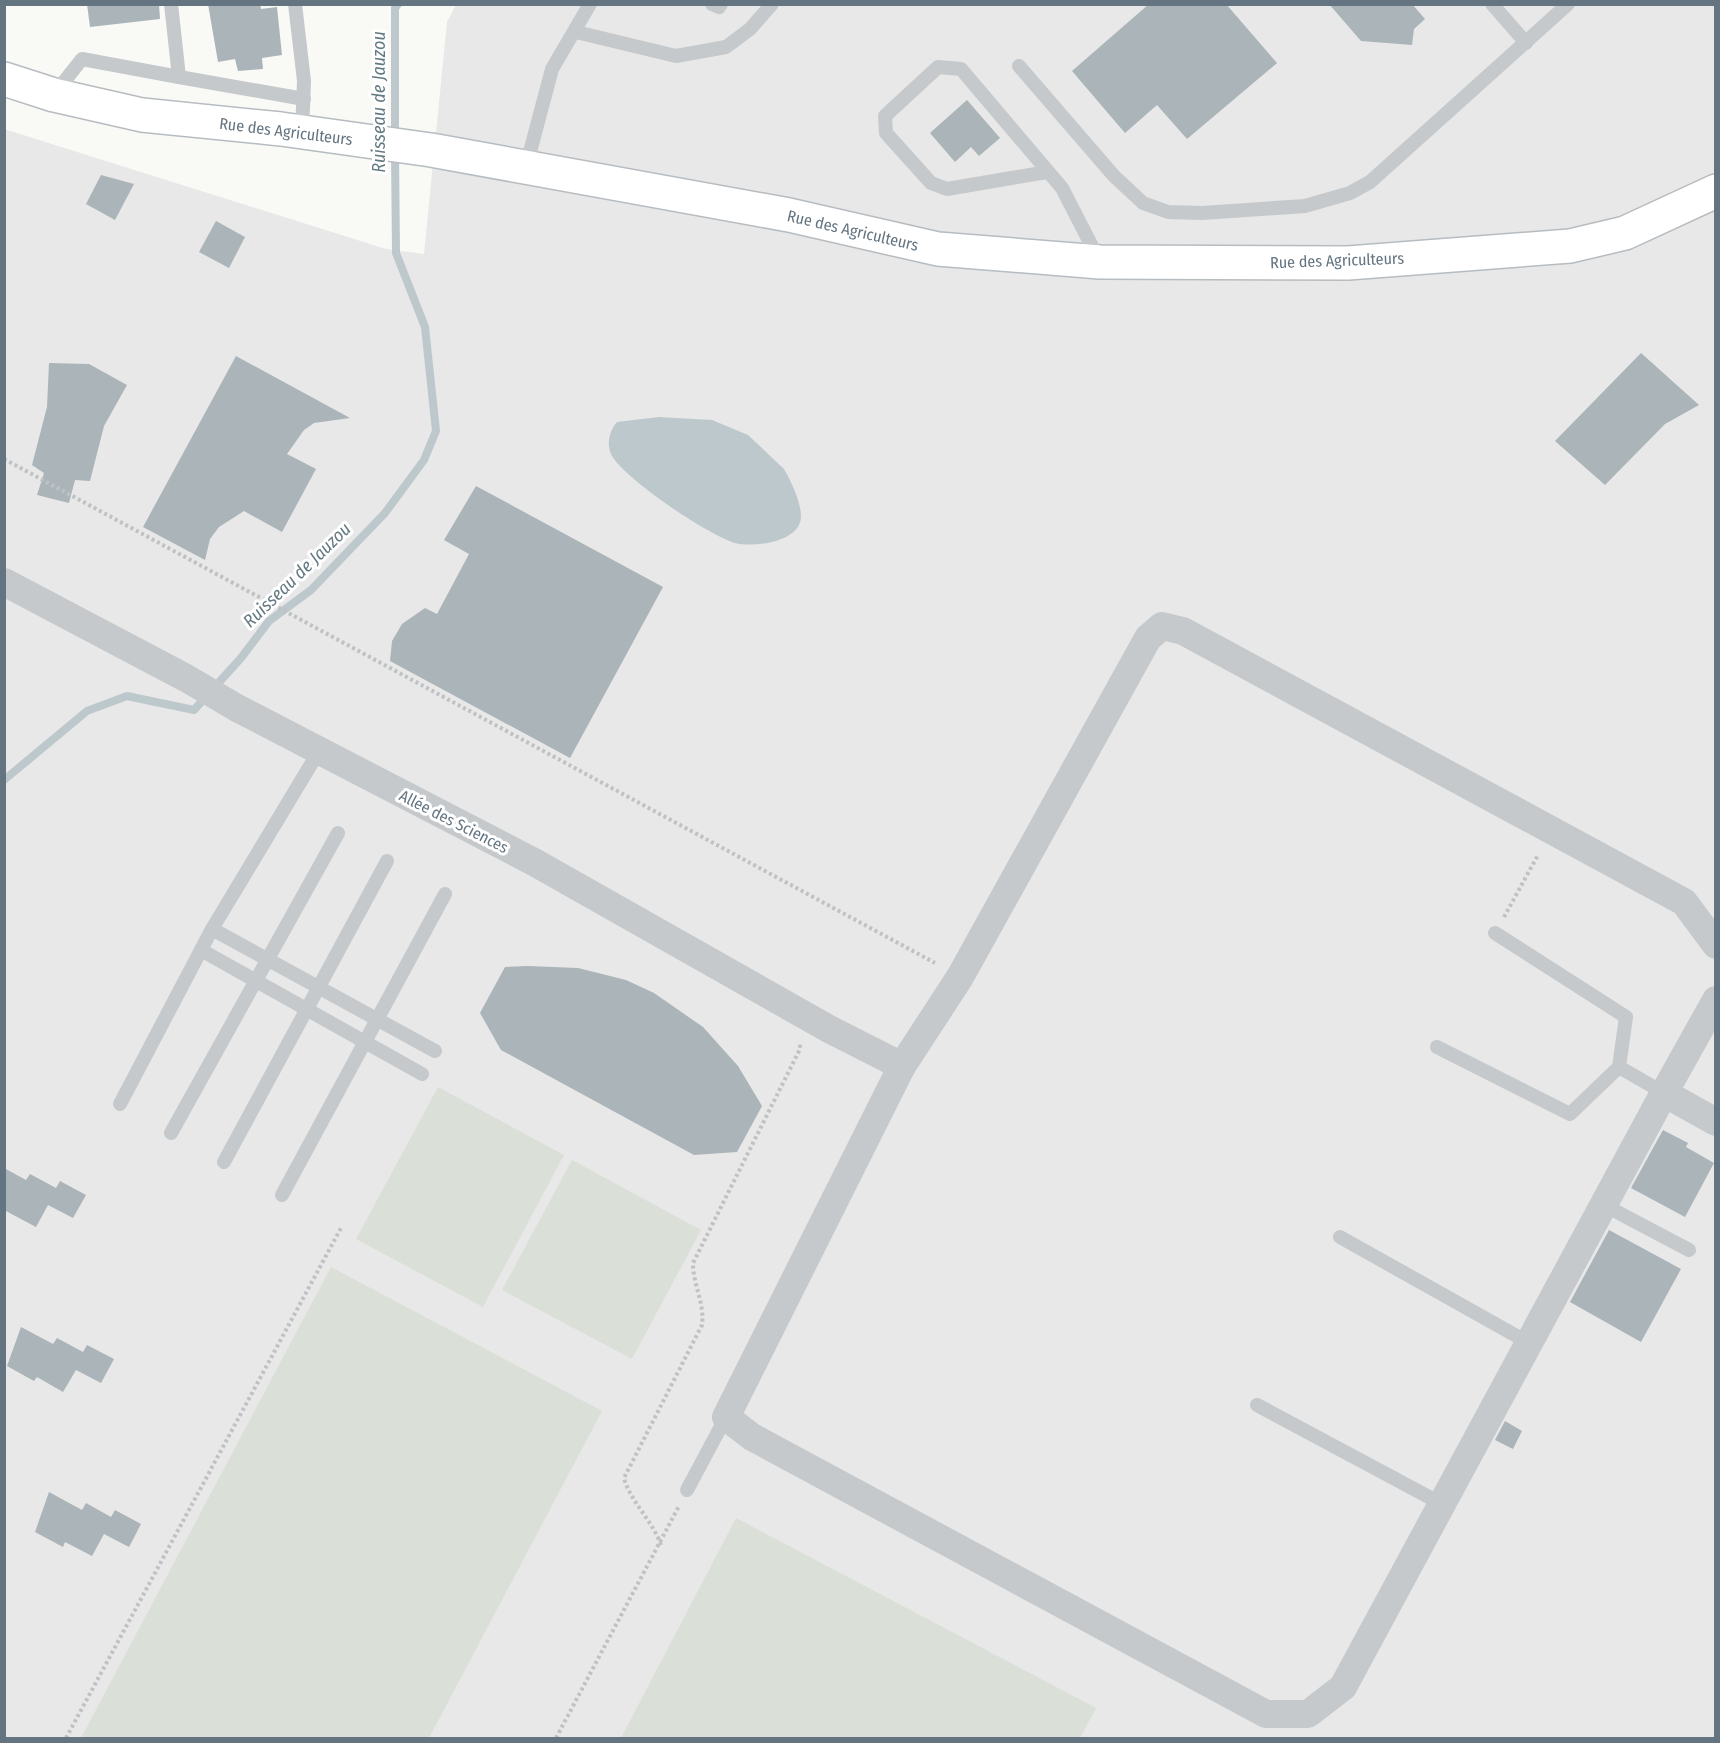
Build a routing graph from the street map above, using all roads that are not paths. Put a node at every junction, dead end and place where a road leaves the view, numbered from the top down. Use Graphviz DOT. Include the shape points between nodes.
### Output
graph roads {
  1 [pos="171,4"];
  2 [pos="295,4"];
  3 [pos="590,4"];
  4 [pos="712,4"];
  5 [pos="721,4"];
  6 [pos="772,4"];
  7 [pos="1492,4"];
  8 [pos="1568,4"];
  9 [pos="576,32"];
  10 [pos="1526,43"];
  11 [pos="1019,66"];
  12 [pos="179,77"];
  13 [pos="4,79"];
  14 [pos="54,95"];
  15 [pos="304,99"];
  16 [pos="302,133"];
  17 [pos="526,167"];
  18 [pos="1047,172"];
  19 [pos="1711,188"];
  20 [pos="1100,262"];
  21 [pos="4,582"];
  22 [pos="319,751"];
  23 [pos="338,833"];
  24 [pos="387,861"];
  25 [pos="445,894"];
  26 [pos="212,929"];
  27 [pos="1495,933"];
  28 [pos="1716,945"];
  29 [pos="201,950"];
  30 [pos="268,959"];
  31 [pos="257,980"];
  32 [pos="318,987"];
  33 [pos="1716,1000"];
  34 [pos="306,1010"];
  35 [pos="378,1020"];
  36 [pos="365,1042"];
  37 [pos="1437,1047"];
  38 [pos="435,1050"];
  39 [pos="902,1066"];
  40 [pos="1619,1067"];
  41 [pos="422,1074"];
  42 [pos="1664,1093"];
  43 [pos="120,1104"];
  44 [pos="1716,1122"];
  45 [pos="171,1133"];
  46 [pos="224,1162"];
  47 [pos="282,1195"];
  48 [pos="1604,1205"];
  49 [pos="1340,1237"];
  50 [pos="1689,1250"];
  51 [pos="1529,1343"];
  52 [pos="1257,1405"];
  53 [pos="726,1417"];
  54 [pos="687,1490"];
  55 [pos="1442,1504"];
  1 -- 12 [label="lane"];
  2 -- 15 [label="lane"];
  3 -- 9 [label="lane"];
  4 -- 5 [label="lane"];
  6 -- 9 [label="lane" via="750,29 726,47 676,56"];
  7 -- 10 [label="lane"];
  8 -- 10 [label="lane"];
  9 -- 17 [label="lane" via="552,69"];
  10 -- 11 [label="lane" via="1370,182 1350,193 1305,206 1202,213 1168,212 1143,203 1114,176"];
  12 -- 14 [label="lane" via="82,59"];
  12 -- 15 [label="lane"];
  13 -- 14 [label="street, Rue des Agriculteurs"];
  14 -- 16 [label="street, Rue des Agriculteurs" via="142,115"];
  15 -- 16 [label="lane"];
  16 -- 17 [label="street, Rue des Agriculteurs"];
  17 -- 20 [label="street, Rue des Agriculteurs" via="789,215 938,249"];
  18 -- 18 [label="lane" via="961,69 938,67 885,116 886,133 931,183 947,189"];
  18 -- 20 [label="lane" via="1062,188"];
  19 -- 20 [label="street, Rue des Agriculteurs" via="1625,233 1570,246 1348,263"];
  21 -- 22 [label="street, Allée des Sciences"];
  22 -- 26 [label="lane"];
  22 -- 39 [label="street, Allée des Sciences" via="534,862 796,1011"];
  23 -- 30 [label="lane"];
  24 -- 32 [label="lane"];
  25 -- 35 [label="lane"];
  26 -- 29 [label="lane"];
  26 -- 30 [label="lane"];
  27 -- 40 [label="lane" via="1626,1017"];
  28 -- 39 [label="street" via="1684,902 1183,631 1162,626 1148,638 960,977"];
  29 -- 31 [label="lane"];
  29 -- 43 [label="lane"];
  30 -- 31 [label="lane"];
  30 -- 32 [label="lane"];
  31 -- 34 [label="lane"];
  31 -- 45 [label="lane"];
  32 -- 34 [label="lane"];
  32 -- 35 [label="lane"];
  33 -- 42 [label="street"];
  34 -- 36 [label="lane"];
  34 -- 46 [label="lane"];
  35 -- 36 [label="lane"];
  35 -- 38 [label="lane"];
  36 -- 41 [label="lane"];
  36 -- 47 [label="lane"];
  37 -- 40 [label="lane" via="1570,1114"];
  39 -- 53 [label="street"];
  40 -- 42 [label="lane"];
  42 -- 44 [label="street"];
  42 -- 48 [label="street"];
  48 -- 50 [label="lane"];
  48 -- 51 [label="street"];
  49 -- 51 [label="lane"];
  51 -- 55 [label="street"];
  52 -- 55 [label="lane"];
  53 -- 54 [label="lane"];
  53 -- 55 [label="street" via="752,1437 1266,1714 1308,1714 1343,1687"];
}
